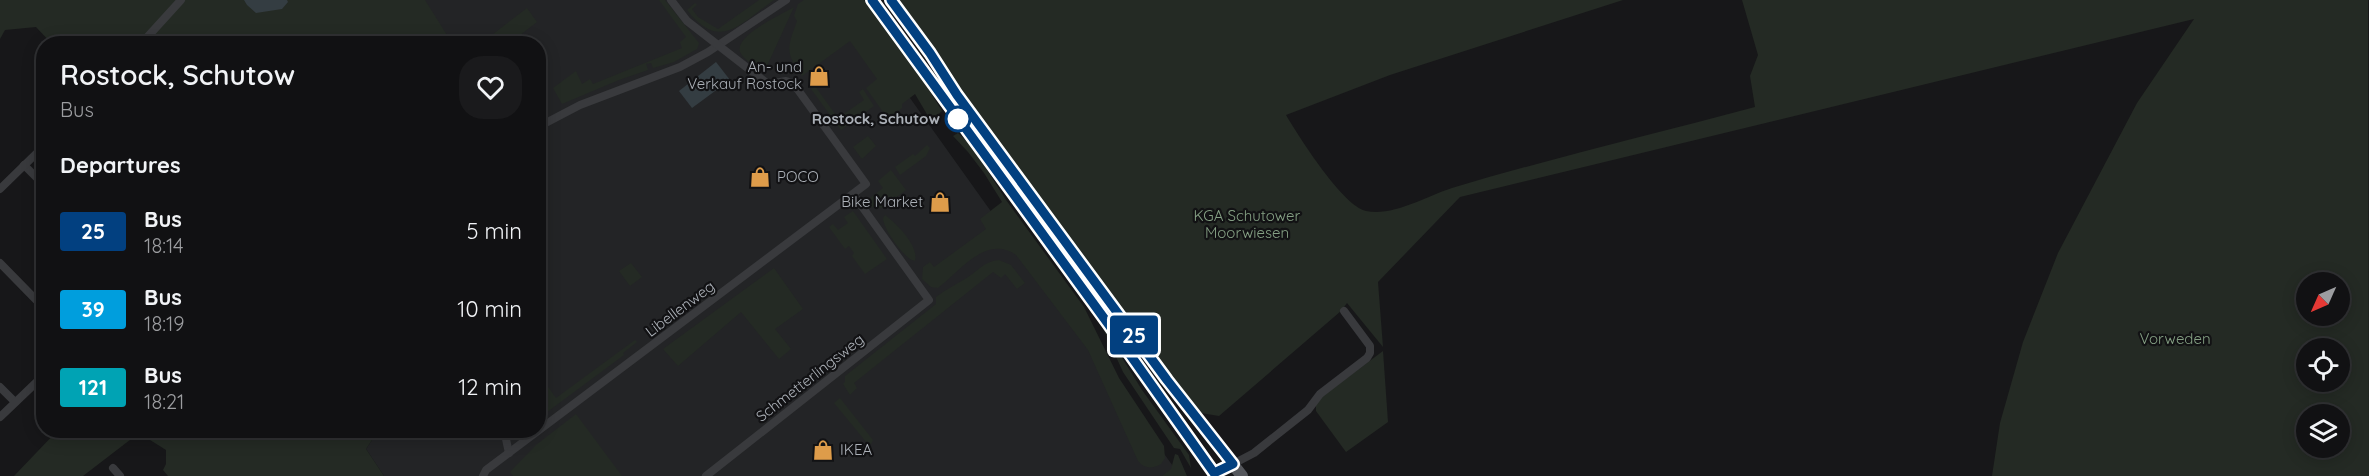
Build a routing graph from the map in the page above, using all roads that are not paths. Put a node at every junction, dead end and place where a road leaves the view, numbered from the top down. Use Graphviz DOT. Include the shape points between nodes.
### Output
graph roads {
  1 [pos="181,0"];
  2 [pos="671,0"];
  3 [pos="786,0"];
  4 [pos="872,0"];
  5 [pos="891,0"];
  6 [pos="148,36"];
  7 [pos="719,46"];
  8 [pos="546,123"];
  9 [pos="36,154"];
  10 [pos="24,165"];
  11 [pos="36,177"];
  12 [pos="0,189"];
  13 [pos="853,194"];
  14 [pos="0,263"];
  15 [pos="36,300"];
  16 [pos="1344,311"];
  17 [pos="36,382"];
  18 [pos="0,387"];
  19 [pos="15,402"];
  20 [pos="0,417"];
  21 [pos="546,425"];
  22 [pos="506,438"];
  23 [pos="529,438"];
  24 [pos="509,453"];
  25 [pos="1233,464"];
  26 [pos="113,468"];
  27 [pos="1216,475"];
  28 [pos="120,476"];
  29 [pos="483,476"];
  30 [pos="706,476"];
  31 [pos="1242,476"];
  1 -- 6 [label="street"];
  2 -- 7 [label="street" via="687,21"];
  3 -- 7 [label="street"];
  4 -- 27 [label="main road"];
  5 -- 25 [label="main road" via="1154,362"];
  7 -- 8 [label="street" via="680,67 580,105"];
  7 -- 13 [label="street, Libellenweg" via="768,84 793,83 866,184"];
  9 -- 10 [label="street"];
  10 -- 11 [label="street"];
  10 -- 12 [label="street"];
  13 -- 21 [label="street, Libellenweg"];
  13 -- 30 [label="street, Schmetterlingsweg" via="929,300"];
  14 -- 15 [label="street"];
  16 -- 25 [label="street" via="1370,346 1367,358 1254,453"];
  17 -- 19 [label="street"];
  18 -- 19 [label="street"];
  19 -- 20 [label="street"];
  22 -- 24 [label="street"];
  23 -- 24 [label="street, Libellenweg"];
  24 -- 29 [label="street, Libellenweg"];
  25 -- 27 [label="main road"];
  25 -- 31 [label="main road"];
  26 -- 28 [label="street"];
}
